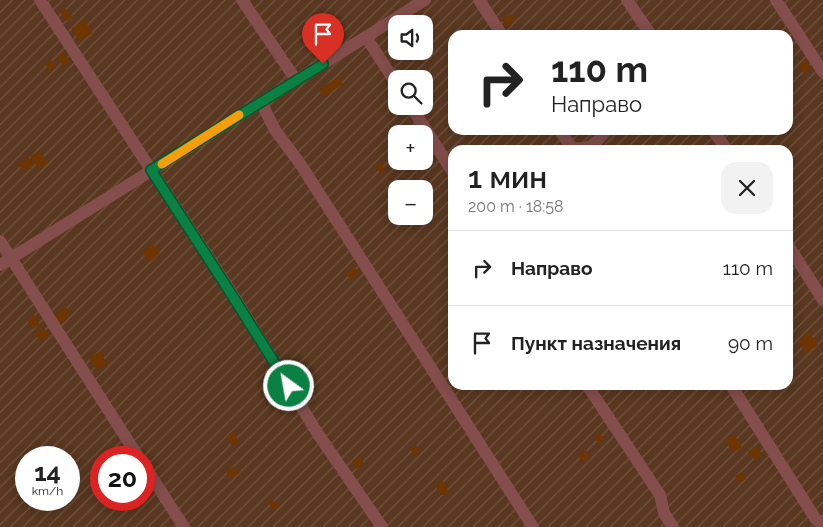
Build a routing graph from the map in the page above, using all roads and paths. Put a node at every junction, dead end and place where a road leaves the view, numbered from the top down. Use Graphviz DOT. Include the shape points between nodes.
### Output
graph roads {
  1 [pos="40,0"];
  2 [pos="242,0"];
  3 [pos="424,0"];
  4 [pos="479,0"];
  5 [pos="627,0"];
  6 [pos="776,0"];
  7 [pos="499,30"];
  8 [pos="647,30"];
  9 [pos="366,37"];
  10 [pos="388,71"];
  11 [pos="823,72"];
  12 [pos="296,80"];
  13 [pos="261,102"];
  14 [pos="418,115"];
  15 [pos="602,135"];
  16 [pos="593,145"];
  17 [pos="448,164"];
  18 [pos="151,170"];
  19 [pos="0,241"];
  20 [pos="793,253"];
  21 [pos="11,258"];
  22 [pos="0,265"];
  23 [pos="823,300"];
  24 [pos="590,390"];
  25 [pos="734,390"];
  26 [pos="131,446"];
  27 [pos="155,482"];
  28 [pos="823,526"];
  29 [pos="184,527"];
  30 [pos="382,527"];
  31 [pos="533,527"];
  32 [pos="673,527"];
  1 -- 18 [label="lane"];
  2 -- 12 [label="lane"];
  3 -- 9 [label="lane"];
  4 -- 7 [label="lane"];
  5 -- 8 [label="lane"];
  6 -- 11 [label="lane"];
  9 -- 10 [label="lane"];
  9 -- 12 [label="lane"];
  12 -- 13 [label="lane"];
  13 -- 18 [label="lane"];
  13 -- 31 [label="lane" via="275,130 300,162"];
  14 -- 17 [label="lane"];
  15 -- 16 [label="lane"];
  18 -- 21 [label="lane"];
  18 -- 30 [label="lane" via="318,434"];
  19 -- 21 [label="lane"];
  20 -- 23 [label="lane"];
  21 -- 22 [label="lane"];
  21 -- 26 [label="lane"];
  24 -- 32 [label="lane" via="660,495 664,513"];
  25 -- 28 [label="lane"];
  27 -- 29 [label="lane"];
}
